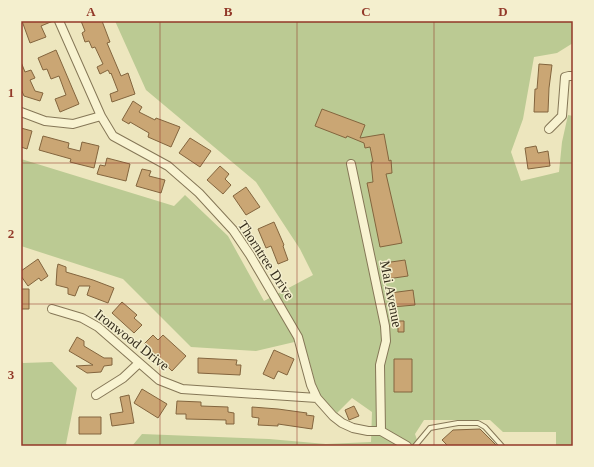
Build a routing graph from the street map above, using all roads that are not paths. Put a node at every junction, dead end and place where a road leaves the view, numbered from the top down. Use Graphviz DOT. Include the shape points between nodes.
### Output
graph roads {
  1 [pos="59,21"];
  2 [pos="573,76"];
  3 [pos="21,112"];
  4 [pos="101,116"];
  5 [pos="549,128"];
  6 [pos="351,164"];
  7 [pos="52,309"];
  8 [pos="139,364"];
  9 [pos="96,395"];
  10 [pos="317,398"];
  11 [pos="382,431"];
  12 [pos="407,446"];
  13 [pos="415,446"];
  14 [pos="502,446"];
  1 -- 4 [label="street, Thorntree Drive"];
  2 -- 5 [label="street" via="565,78 562,116"];
  3 -- 4 [label="street" via="45,121 73,124"];
  4 -- 10 [label="street, Thorntree Drive" via="113,136 168,166 199,193 233,230 298,337"];
  6 -- 11 [label="street, Mai Avenue" via="385,326 386,341 380,365"];
  7 -- 8 [label="street, Ironwood Drive" via="98,326"];
  8 -- 9 [label="street"];
  8 -- 10 [label="street, Ironwood Drive" via="159,380 182,389"];
  10 -- 11 [label="street, Thorntree Drive" via="342,423 368,431"];
  11 -- 12 [label="street, Thorntree Drive"];
  13 -- 14 [label="lane" via="430,428 458,423 478,423"];
}
